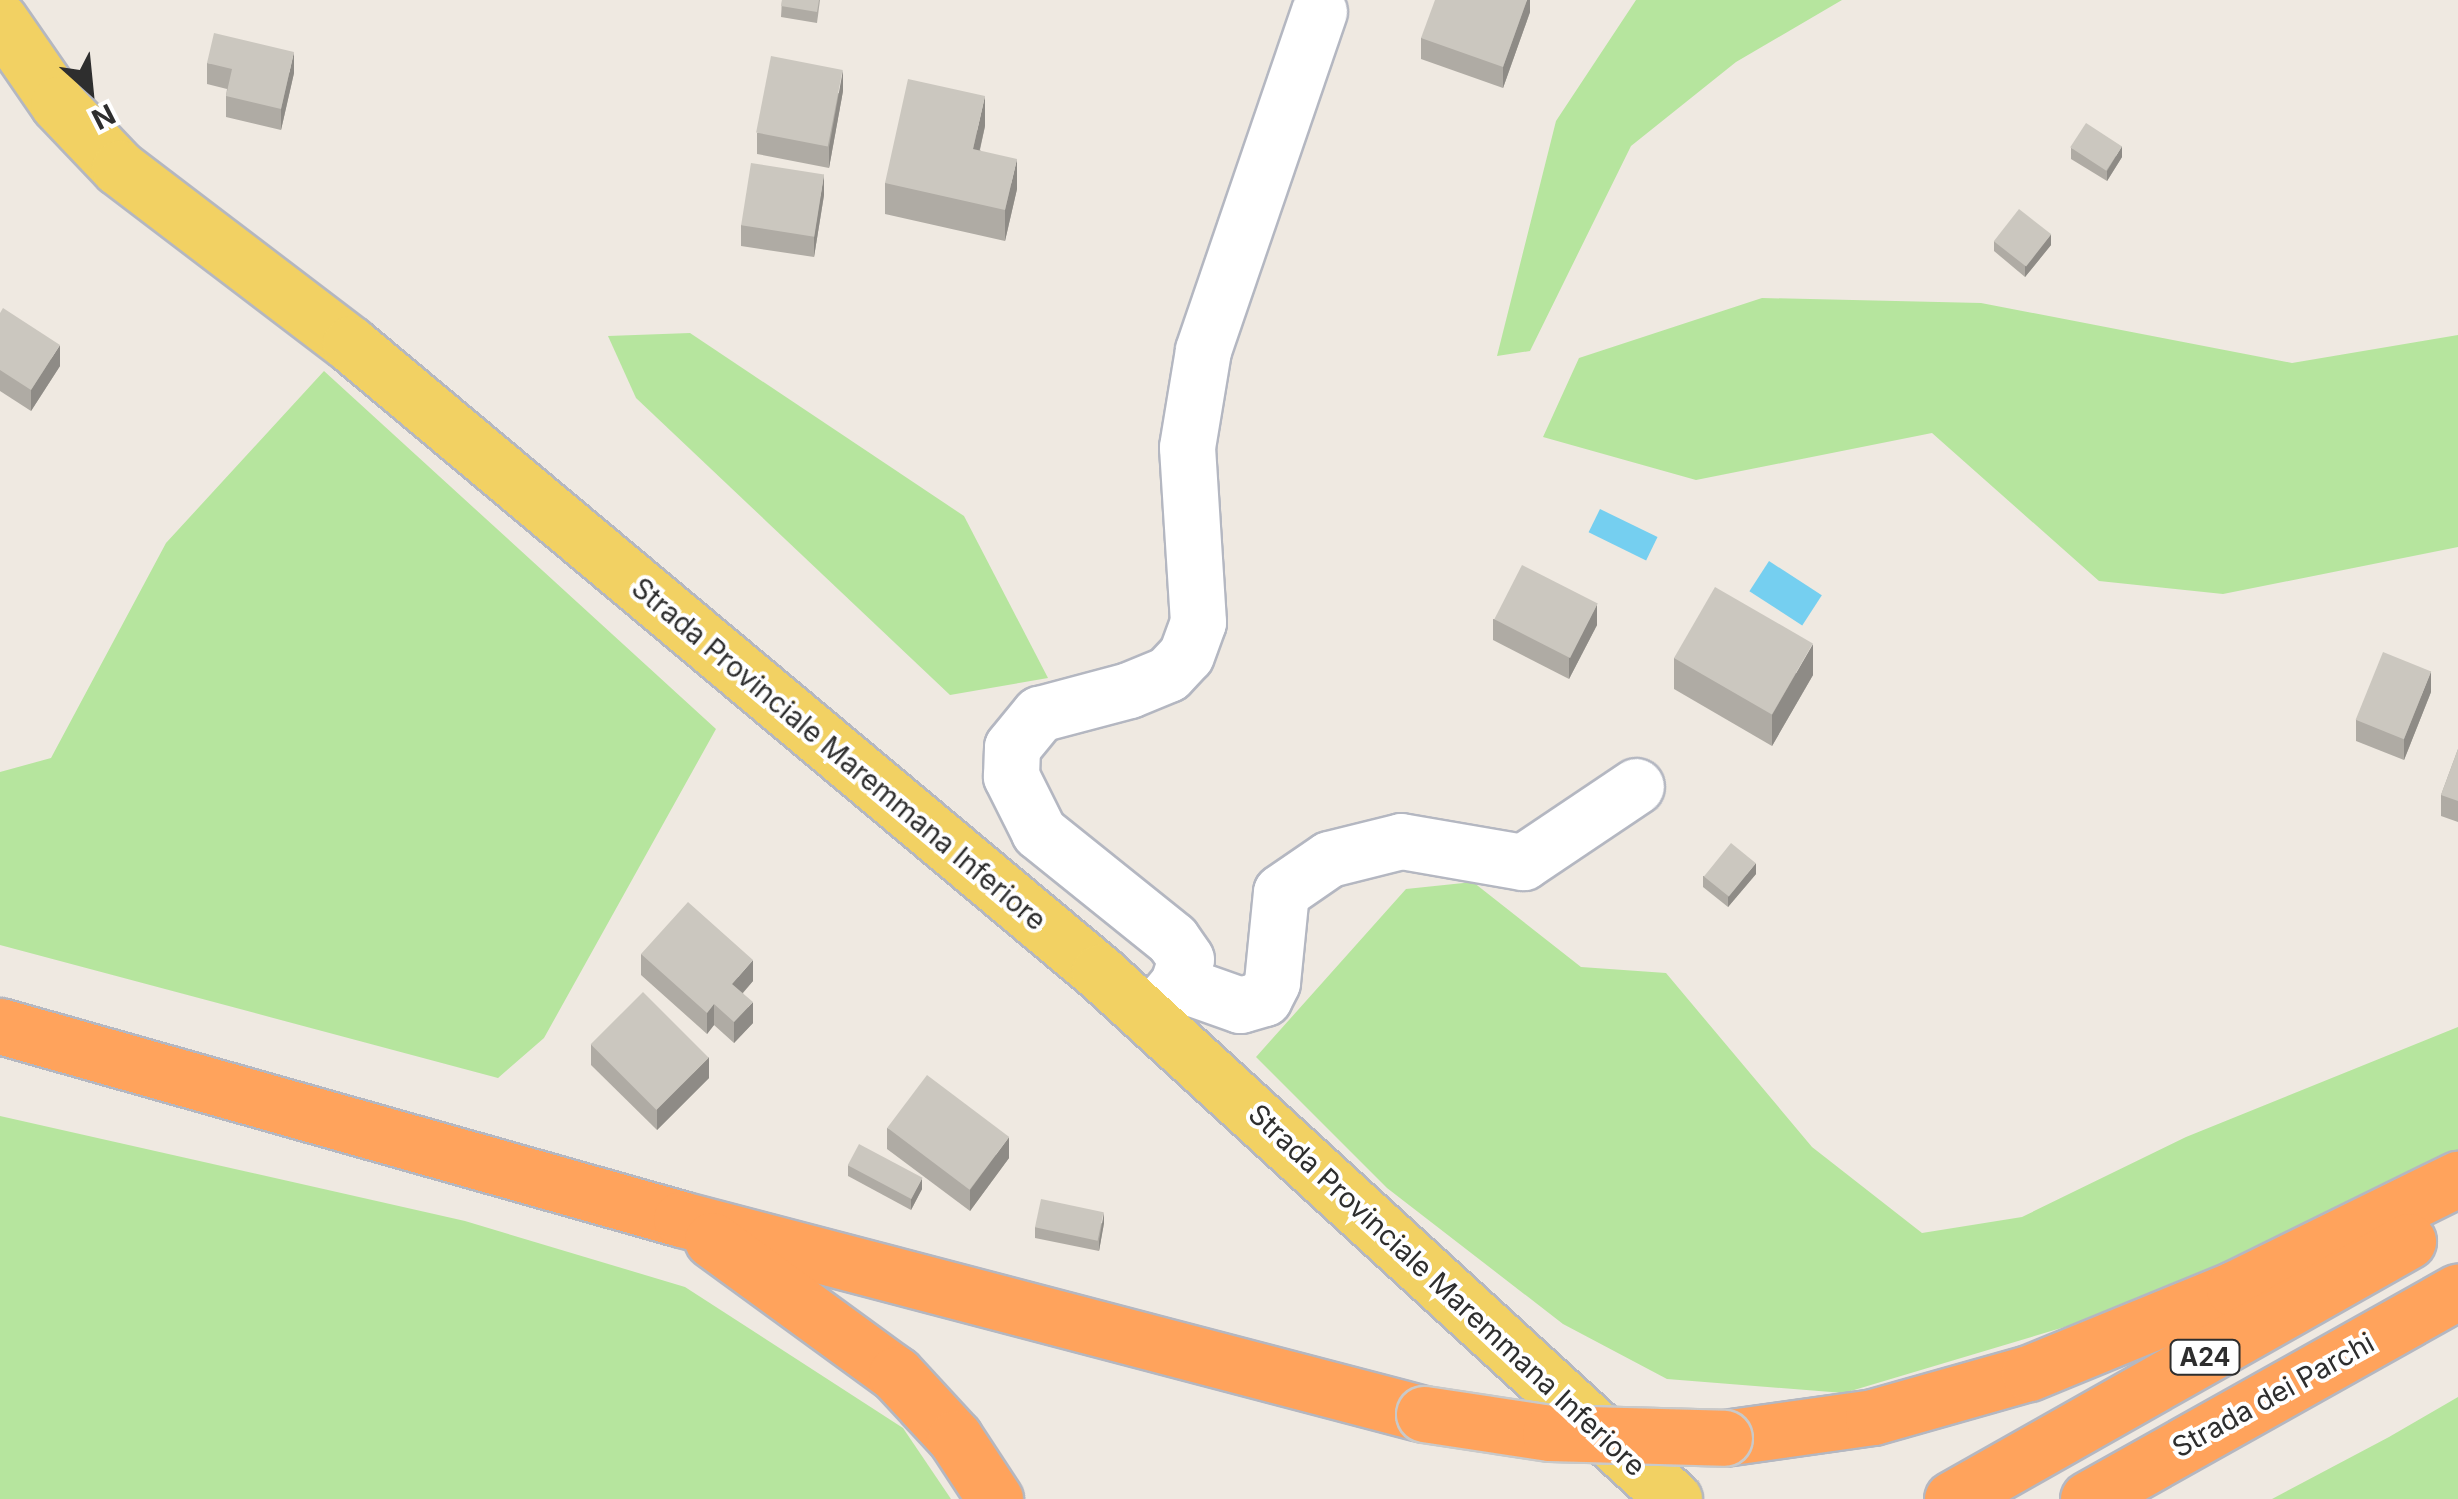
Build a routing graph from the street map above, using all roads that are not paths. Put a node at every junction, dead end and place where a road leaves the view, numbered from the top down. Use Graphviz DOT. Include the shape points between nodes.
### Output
graph roads {
  1 [pos="1319,11"];
  2 [pos="0,20"];
  3 [pos="1636,786"];
  4 [pos="1163,1001"];
  5 [pos="0,1026"];
  6 [pos="2458,1179"];
  7 [pos="2458,1212"];
  8 [pos="681,1218"];
  9 [pos="2458,1291"];
  10 [pos="995,1499"];
  11 [pos="1674,1499"];
  12 [pos="1952,1499"];
  13 [pos="2088,1499"];
  1 -- 4 [label="lane" via="1203,350 1187,447 1198,622 1186,655 1168,674 1129,690 1039,714 1012,747 1011,776 1039,832 1172,939 1186,959"];
  2 -- 4 [label="main road, Strada Provinciale Maremmana Inferiore" via="58,104 120,168 350,344"];
  3 -- 4 [label="lane" via="1523,862 1402,841 1328,859 1280,892 1272,982 1264,998 1240,1005"];
  4 -- 11 [label="main road, Strada Provinciale Maremmana Inferiore" via="1472,1310"];
  5 -- 8 [label="highway"];
  6 -- 8 [label="highway, bridge" via="2164,1320 2029,1373 1872,1417 1724,1438 1550,1432 1424,1414"];
  7 -- 12 [label="highway, A24"];
  8 -- 10 [label="highway" via="885,1364 956,1438"];
  9 -- 13 [label="highway, Strada dei Parchi / A24"];
}
